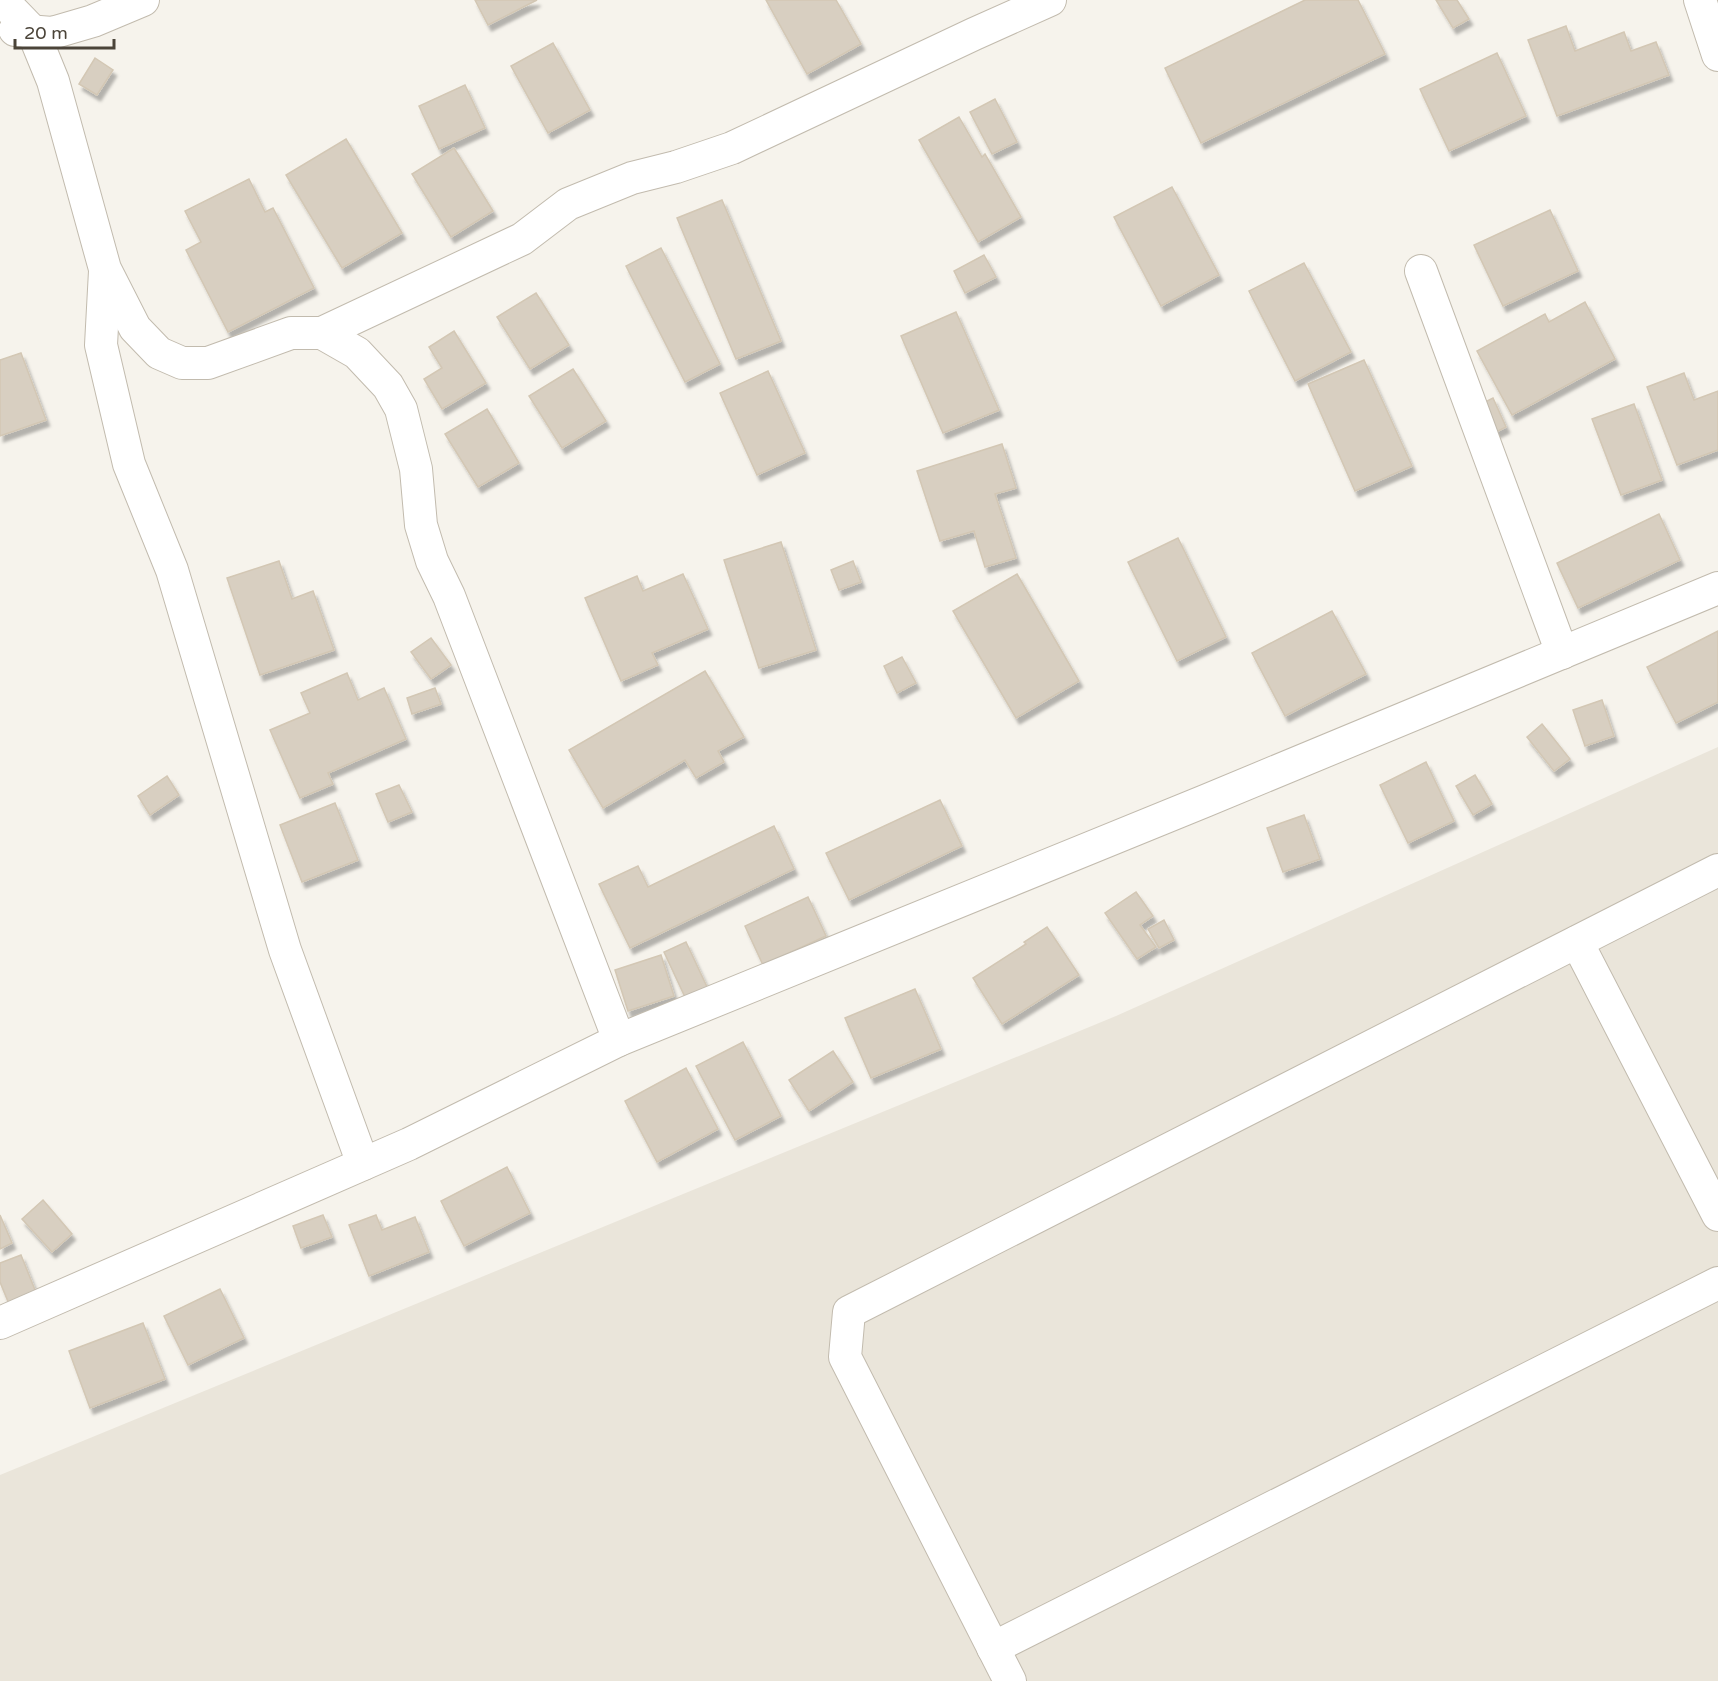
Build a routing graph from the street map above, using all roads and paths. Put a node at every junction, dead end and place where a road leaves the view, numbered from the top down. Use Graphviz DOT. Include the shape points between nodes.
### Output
graph roads {
  1 [pos="2,0"];
  2 [pos="143,0"];
  3 [pos="1050,0"];
  4 [pos="1700,0"];
  5 [pos="0,29"];
  6 [pos="33,32"];
  7 [pos="1718,55"];
  8 [pos="105,269"];
  9 [pos="1420,272"];
  10 [pos="322,333"];
  11 [pos="1718,588"];
  12 [pos="1562,653"];
  13 [pos="1718,870"];
  14 [pos="1577,942"];
  15 [pos="619,1040"];
  16 [pos="363,1164"];
  17 [pos="1718,1215"];
  18 [pos="1718,1282"];
  19 [pos="0,1323"];
  20 [pos="993,1648"];
  21 [pos="1010,1681"];
  1 -- 6 [label="street"];
  2 -- 6 [label="street" via="52,33"];
  3 -- 10 [label="street" via="732,148 632,178 568,204 522,239"];
  4 -- 7 [label="street"];
  5 -- 6 [label="street"];
  6 -- 8 [label="street" via="53,81"];
  8 -- 10 [label="street" via="135,328 159,353 182,363 208,363 291,333"];
  8 -- 16 [label="street" via="101,345 129,464 172,570 285,950"];
  9 -- 12 [label="street"];
  10 -- 15 [label="street" via="357,353 388,386 401,410 432,561 449,596"];
  11 -- 12 [label="street"];
  12 -- 15 [label="street"];
  13 -- 14 [label="street"];
  14 -- 17 [label="street"];
  14 -- 20 [label="street" via="849,1312 845,1357"];
  15 -- 16 [label="street"];
  16 -- 19 [label="street"];
  18 -- 20 [label="street"];
  20 -- 21 [label="street"];
}
